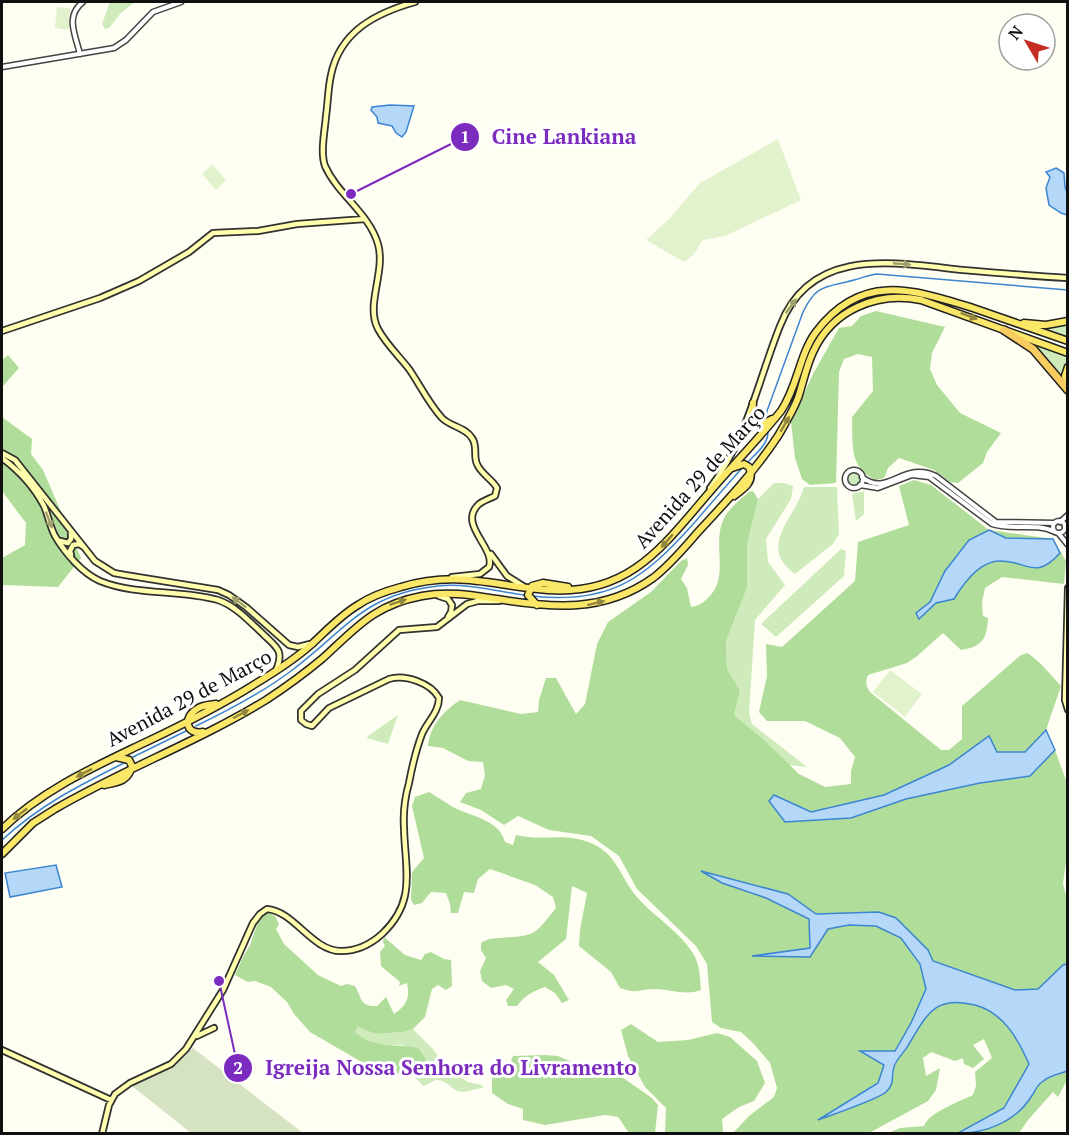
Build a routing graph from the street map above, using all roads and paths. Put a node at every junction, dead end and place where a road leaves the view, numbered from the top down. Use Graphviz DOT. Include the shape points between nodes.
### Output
graph roads {
  1 [pos="83,2"];
  2 [pos="181,2"];
  3 [pos="415,2"];
  4 [pos="80,54"];
  5 [pos="2,67"];
  6 [pos="365,219"];
  7 [pos="1068,279"];
  8 [pos="1008,320"];
  9 [pos="1068,321"];
  10 [pos="1004,330"];
  11 [pos="2,331"];
  12 [pos="1068,341"];
  13 [pos="1068,353"];
  14 [pos="1068,367"];
  15 [pos="1068,382"];
  16 [pos="1068,390"];
  17 [pos="753,403"];
  18 [pos="781,411"];
  19 [pos="2,453"];
  20 [pos="2,458"];
  21 [pos="751,470"];
  22 [pos="728,471"];
  23 [pos="862,477"];
  24 [pos="860,485"];
  25 [pos="1068,515"];
  26 [pos="686,519"];
  27 [pos="1057,522"];
  28 [pos="70,530"];
  29 [pos="1057,532"];
  30 [pos="56,537"];
  31 [pos="480,538"];
  32 [pos="1068,545"];
  33 [pos="84,548"];
  34 [pos="72,558"];
  35 [pos="447,578"];
  36 [pos="527,588"];
  37 [pos="1068,588"];
  38 [pos="430,594"];
  39 [pos="505,600"];
  40 [pos="538,605"];
  41 [pos="431,628"];
  42 [pos="312,643"];
  43 [pos="274,673"];
  44 [pos="1068,710"];
  45 [pos="188,721"];
  46 [pos="207,732"];
  47 [pos="113,758"];
  48 [pos="132,768"];
  49 [pos="2,829"];
  50 [pos="2,854"];
  51 [pos="214,1028"];
  52 [pos="195,1037"];
  53 [pos="2,1050"];
  54 [pos="111,1100"];
  55 [pos="102,1134"];
  1 -- 4 [label="street" via="73,15"];
  2 -- 4 [label="street" via="153,12 114,48"];
  3 -- 6 [label="main road" via="374,16 361,26 342,47 331,74 324,161"];
  4 -- 5 [label="street"];
  6 -- 11 [label="main road" via="213,233 140,281"];
  6 -- 31 [label="main road" via="381,256 375,322 439,415 472,438 477,465 497,488 495,496 475,510 475,530"];
  17 -- 7 [label="main road, one-way" via="782,320 796,298 818,279 843,267 881,262"];
  8 -- 9 [label="main road" via="1037,325"];
  8 -- 12 [label="main road"];
  8 -- 18 [label="main road, Avenida 29 de Março" via="907,290 860,296 826,320 808,346 793,390"];
  10 -- 13 [label="main road, Avenida 29 de Março"];
  10 -- 16 [label="highway" via="1033,348"];
  21 -- 10 [label="main road, Avenida 29 de Março, one-way" via="789,417 822,336 842,315 872,301 895,297 921,300"];
  14 -- 15 [label="main road"];
  17 -- 18 [label="main road" via="753,418 758,424"];
  17 -- 26 [label="main road" via="729,460"];
  18 -- 22 [label="main road, Avenida 29 de Março"];
  19 -- 28 [label="main road" via="15,460"];
  20 -- 30 [label="main road, one-way" via="35,493"];
  21 -- 22 [label="main road" via="747,465 738,465"];
  40 -- 21 [label="main road, Avenida 29 de Março, one-way" via="588,605 630,591 651,579 747,485"];
  22 -- 26 [label="main road, Avenida 29 de Março"];
  23 -- 24 [label="street"];
  23 -- 24 [label="street" via="854,470 845,475 849,486"];
  23 -- 27 [label="street" via="878,484 912,472 925,472 936,476 996,522"];
  24 -- 29 [label="street" via="879,488 912,476 924,476 935,480 992,524"];
  25 -- 27 [label="street"];
  26 -- 36 [label="main road, Avenida 29 de Março, one-way" via="658,551 613,580 586,588 543,583"];
  27 -- 29 [label="street" via="1053,528"];
  27 -- 29 [label="street" via="1064,527"];
  28 -- 30 [label="main road" via="68,543"];
  28 -- 33 [label="main road"];
  29 -- 32 [label="street"];
  30 -- 34 [label="main road"];
  31 -- 35 [label="main road" via="491,558 487,570"];
  31 -- 36 [label="main road" via="504,573"];
  33 -- 34 [label="main road" via="74,545 70,551"];
  42 -- 33 [label="main road, one-way" via="289,645 246,607 218,590 114,573"];
  34 -- 43 [label="main road" via="87,573 108,584 219,601 234,608 280,653"];
  35 -- 36 [label="main road, Avenida 29 de Março"];
  35 -- 42 [label="main road, Avenida 29 de Março" via="403,586 368,599"];
  36 -- 40 [label="main road" via="529,598"];
  37 -- 44 [label="main road"];
  38 -- 39 [label="main road, Avenida 29 de Março"];
  38 -- 41 [label="main road" via="448,599 453,609"];
  46 -- 38 [label="main road, Avenida 29 de Março, one-way" via="286,686 374,613 399,601"];
  39 -- 40 [label="main road, Avenida 29 de Março"];
  39 -- 41 [label="main road" via="471,603 442,625"];
  41 -- 52 [label="main road" via="396,632 355,670 308,702 300,715 303,722 312,726 329,708 398,676 437,694 439,703 423,733 405,799 407,886 398,915 376,940 342,951 323,946 274,910 262,911"];
  42 -- 43 [label="main road, Avenida 29 de Março"];
  43 -- 45 [label="main road, Avenida 29 de Março"];
  45 -- 46 [label="main road" via="192,731"];
  45 -- 47 [label="main road, Avenida 29 de Março"];
  46 -- 48 [label="main road, Avenida 29 de Março"];
  47 -- 48 [label="main road" via="129,760"];
  47 -- 49 [label="main road, Avenida 29 de Março, one-way" via="50,791"];
  48 -- 50 [label="main road, Avenida 29 de Março" via="122,781 92,789 33,823"];
  51 -- 52 [label="main road"];
  52 -- 54 [label="main road" via="178,1058 122,1088"];
  53 -- 54 [label="main road"];
  54 -- 55 [label="main road"];
}
